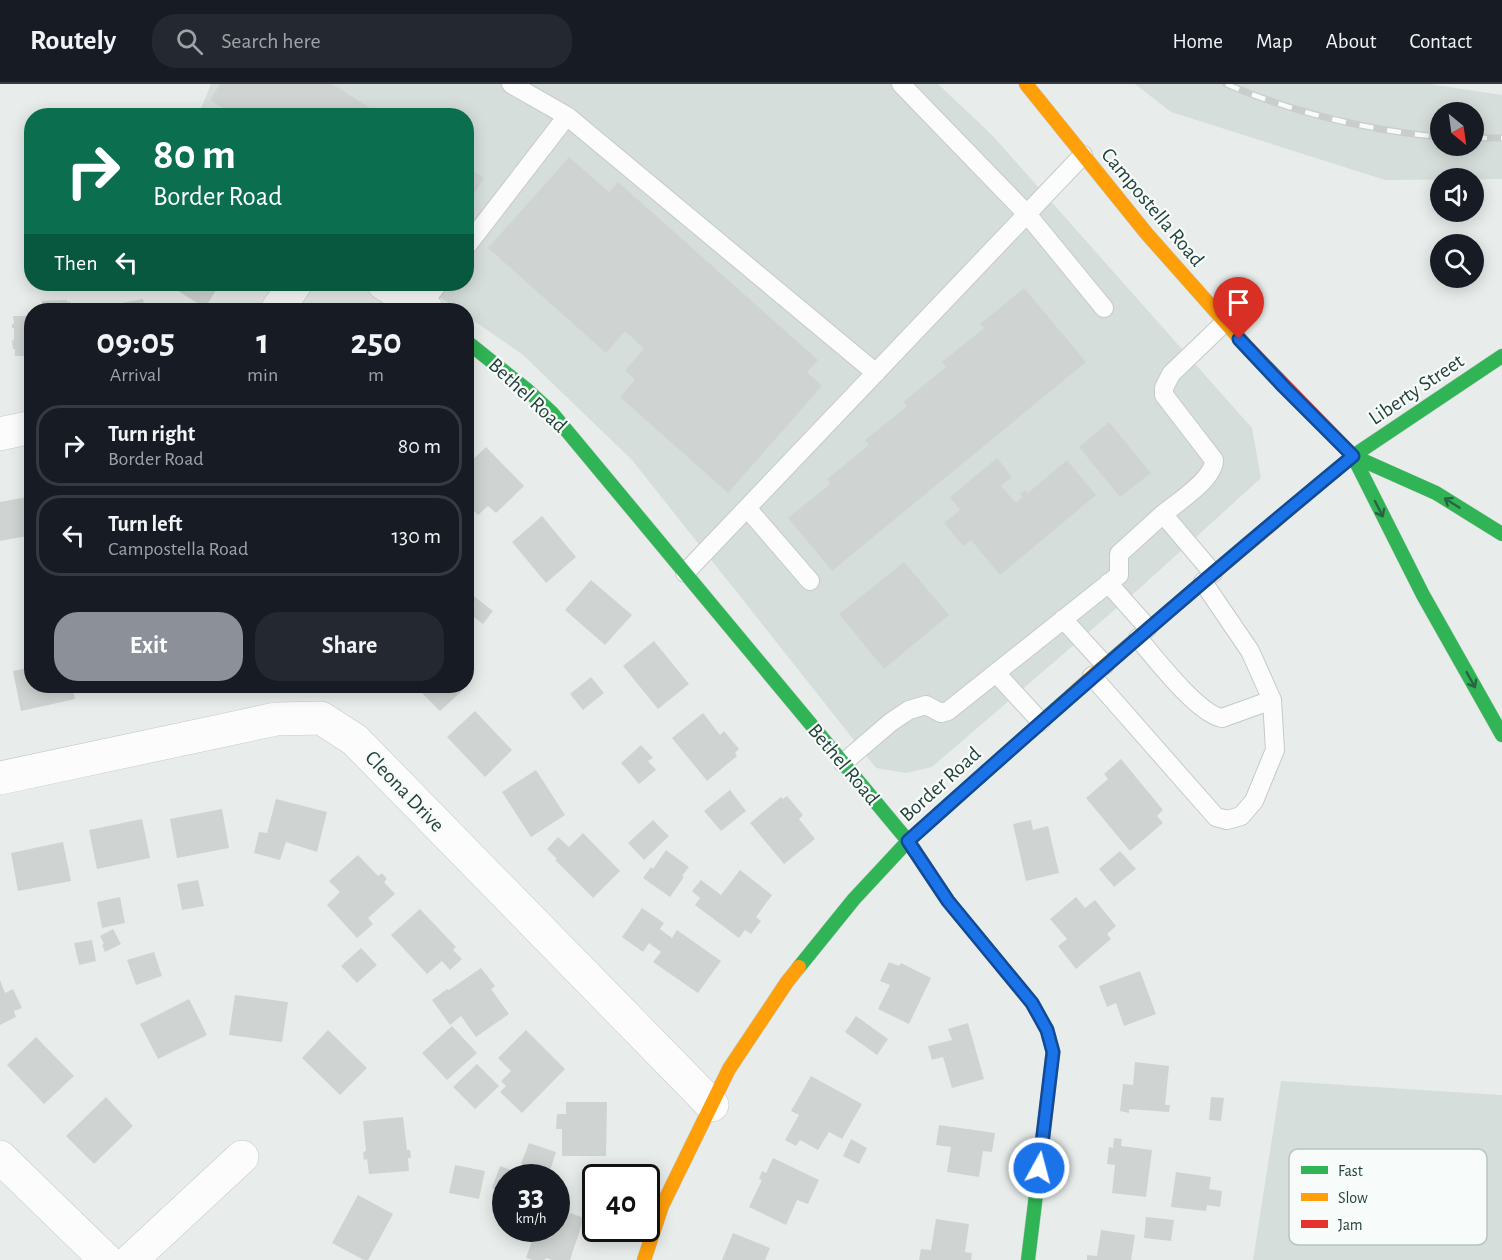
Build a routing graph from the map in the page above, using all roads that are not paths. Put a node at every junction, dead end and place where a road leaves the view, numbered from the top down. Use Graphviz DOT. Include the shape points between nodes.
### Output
graph roads {
  1 [pos="511,84"];
  2 [pos="902,84"];
  3 [pos="1026,84"];
  4 [pos="567,116"];
  5 [pos="1083,156"];
  6 [pos="1027,214"];
  7 [pos="474,237"];
  8 [pos="404,291"];
  9 [pos="429,300"];
  10 [pos="1104,308"];
  11 [pos="1224,323"];
  12 [pos="474,347"];
  13 [pos="1502,356"];
  14 [pos="876,373"];
  15 [pos="24,429"];
  16 [pos="0,434"];
  17 [pos="1353,456"];
  18 [pos="747,508"];
  19 [pos="1163,514"];
  20 [pos="1502,534"];
  21 [pos="685,573"];
  22 [pos="1208,577"];
  23 [pos="810,581"];
  24 [pos="1108,583"];
  25 [pos="1063,619"];
  26 [pos="1143,633"];
  27 [pos="1099,671"];
  28 [pos="996,673"];
  29 [pos="1272,700"];
  30 [pos="1041,722"];
  31 [pos="1502,735"];
  32 [pos="843,763"];
  33 [pos="0,778"];
  34 [pos="908,841"];
  35 [pos="712,1105"];
  36 [pos="0,1157"];
  37 [pos="243,1157"];
  38 [pos="106,1260"];
  39 [pos="131,1260"];
  40 [pos="644,1260"];
  41 [pos="1028,1260"];
  1 -- 4 [label="lane"];
  2 -- 6 [label="lane"];
  3 -- 5 [label="street, Campostella Road"];
  4 -- 7 [label="lane"];
  4 -- 14 [label="lane"];
  5 -- 6 [label="lane"];
  5 -- 11 [label="street, Campostella Road"];
  6 -- 10 [label="lane"];
  6 -- 14 [label="lane"];
  8 -- 9 [label="street"];
  11 -- 17 [label="street, Campostella Road"];
  11 -- 19 [label="lane" via="1172,374 1164,388 1164,395 1214,460 1214,467"];
  12 -- 21 [label="street, Bethel Road" via="552,413"];
  13 -- 17 [label="street, Liberty Street"];
  14 -- 18 [label="lane"];
  15 -- 16 [label="street"];
  20 -- 17 [label="street, one-way" via="1436,493"];
  17 -- 22 [label="street, Border Road"];
  17 -- 31 [label="street, one-way" via="1423,595"];
  18 -- 21 [label="lane"];
  18 -- 23 [label="lane"];
  19 -- 22 [label="lane"];
  19 -- 24 [label="lane" via="1119,554 1119,575"];
  21 -- 32 [label="street, Bethel Road"];
  22 -- 26 [label="street, Border Road"];
  22 -- 29 [label="lane" via="1250,651"];
  24 -- 25 [label="lane"];
  24 -- 26 [label="lane"];
  25 -- 27 [label="lane"];
  25 -- 28 [label="lane"];
  26 -- 27 [label="street, Border Road"];
  26 -- 29 [label="lane" via="1194,702 1215,717"];
  27 -- 29 [label="lane" via="1216,817 1227,820 1241,816 1254,801 1275,750"];
  27 -- 30 [label="street, Border Road"];
  28 -- 30 [label="lane"];
  28 -- 32 [label="lane" via="948,711 941,713 926,705 909,711"];
  30 -- 34 [label="street, Border Road"];
  32 -- 34 [label="street, Bethel Road"];
  33 -- 35 [label="street, Cleona Drive" via="276,719 321,718 355,740"];
  34 -- 35 [label="street, Border Road" via="854,898 787,982 729,1069"];
  34 -- 41 [label="street, Bethel Road" via="948,901 1032,1003 1047,1030 1053,1052"];
  35 -- 40 [label="street, Border Road" via="662,1206"];
  36 -- 38 [label="street"];
  37 -- 39 [label="street"];
}
